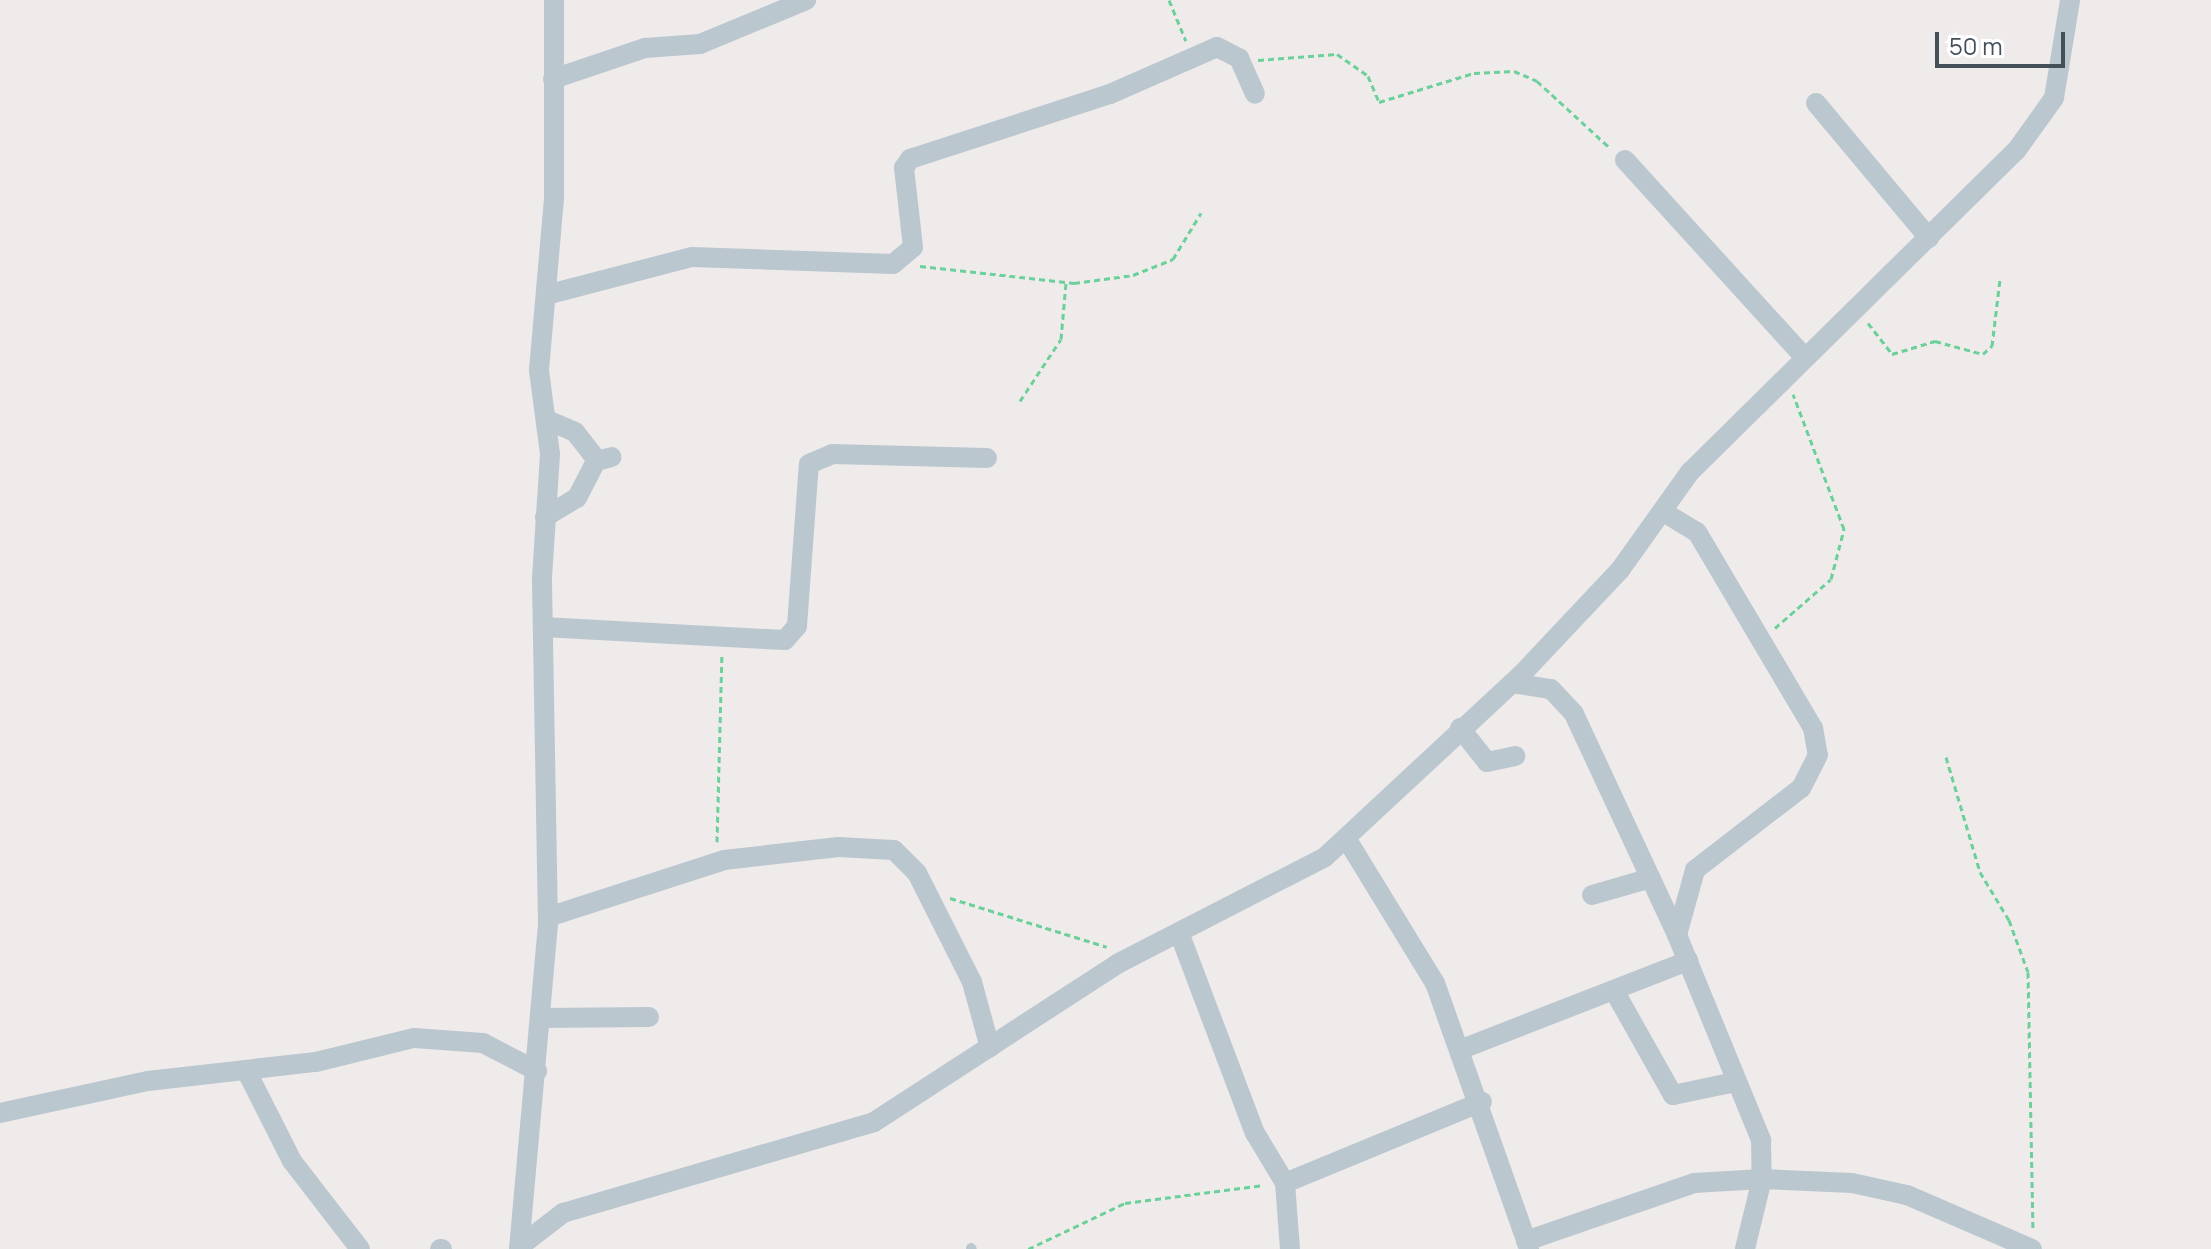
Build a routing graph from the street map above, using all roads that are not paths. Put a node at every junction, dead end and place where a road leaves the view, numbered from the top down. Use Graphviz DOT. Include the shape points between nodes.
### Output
graph roads {
  1 [pos="554,0"];
  2 [pos="806,0"];
  3 [pos="2070,0"];
  4 [pos="553,79"];
  5 [pos="1255,94"];
  6 [pos="1816,103"];
  7 [pos="1625,160"];
  8 [pos="1929,238"];
  9 [pos="546,295"];
  10 [pos="1804,357"];
  11 [pos="547,420"];
  12 [pos="987,458"];
  13 [pos="1665,513"];
  14 [pos="545,517"];
  15 [pos="543,627"];
  16 [pos="1512,683"];
  17 [pos="1460,728"];
  18 [pos="1515,756"];
  19 [pos="1346,838"];
  20 [pos="1651,878"];
  21 [pos="1592,895"];
  22 [pos="548,917"];
  23 [pos="1180,935"];
  24 [pos="1677,935"];
  25 [pos="1688,961"];
  26 [pos="1616,994"];
  27 [pos="649,1017"];
  28 [pos="541,1018"];
  29 [pos="990,1048"];
  30 [pos="1462,1049"];
  31 [pos="246,1070"];
  32 [pos="537,1071"];
  33 [pos="1735,1082"];
  34 [pos="1482,1102"];
  35 [pos="0,1113"];
  36 [pos="1762,1179"];
  37 [pos="1283,1180"];
  38 [pos="2033,1241"];
  39 [pos="1528,1245"];
  40 [pos="519,1248"];
  41 [pos="360,1249"];
  42 [pos="1290,1249"];
  43 [pos="1745,1249"];
  1 -- 4 [label="street"];
  2 -- 4 [label="street" via="700,44 645,48"];
  3 -- 8 [label="street" via="2065,58 2048,108"];
  4 -- 9 [label="street"];
  5 -- 9 [label="street" via="1239,58 1225,46 1110,94 910,159 904,168 913,247 901,260 884,266 754,254 692,257"];
  6 -- 8 [label="street"];
  7 -- 10 [label="street"];
  8 -- 10 [label="street"];
  9 -- 11 [label="street" via="539,370"];
  10 -- 13 [label="street" via="1690,472"];
  11 -- 14 [label="street"];
  11 -- 14 [label="street" via="575,432 604,458 577,498"];
  12 -- 15 [label="street" via="832,454 809,464 797,626 785,640"];
  13 -- 16 [label="street"];
  13 -- 24 [label="street" via="1697,532 1813,728 1813,774 1695,870"];
  14 -- 15 [label="street"];
  15 -- 22 [label="street"];
  16 -- 17 [label="street"];
  16 -- 20 [label="street" via="1551,689 1574,714"];
  17 -- 18 [label="street" via="1487,762"];
  17 -- 19 [label="street"];
  19 -- 23 [label="street" via="1271,891"];
  19 -- 30 [label="street" via="1428,970"];
  20 -- 21 [label="street"];
  20 -- 24 [label="street"];
  22 -- 28 [label="street"];
  22 -- 29 [label="street" via="716,862 811,849 894,850 905,854 972,982"];
  23 -- 29 [label="street" via="1134,956"];
  23 -- 37 [label="street" via="1255,1133"];
  24 -- 25 [label="street"];
  25 -- 26 [label="street"];
  25 -- 33 [label="street"];
  26 -- 30 [label="street"];
  26 -- 33 [label="street" via="1673,1095"];
  27 -- 28 [label="street"];
  28 -- 32 [label="street"];
  29 -- 40 [label="street" via="874,1122 563,1213"];
  30 -- 34 [label="street"];
  31 -- 32 [label="street" via="457,1037 512,1053"];
  31 -- 35 [label="street" via="148,1081"];
  31 -- 41 [label="street" via="292,1161"];
  32 -- 40 [label="street"];
  33 -- 36 [label="street" via="1761,1140"];
  34 -- 37 [label="street"];
  34 -- 39 [label="street"];
  36 -- 38 [label="street" via="1852,1183 1907,1195"];
  36 -- 39 [label="street" via="1694,1183"];
  36 -- 43 [label="street"];
  37 -- 42 [label="street"];
}
